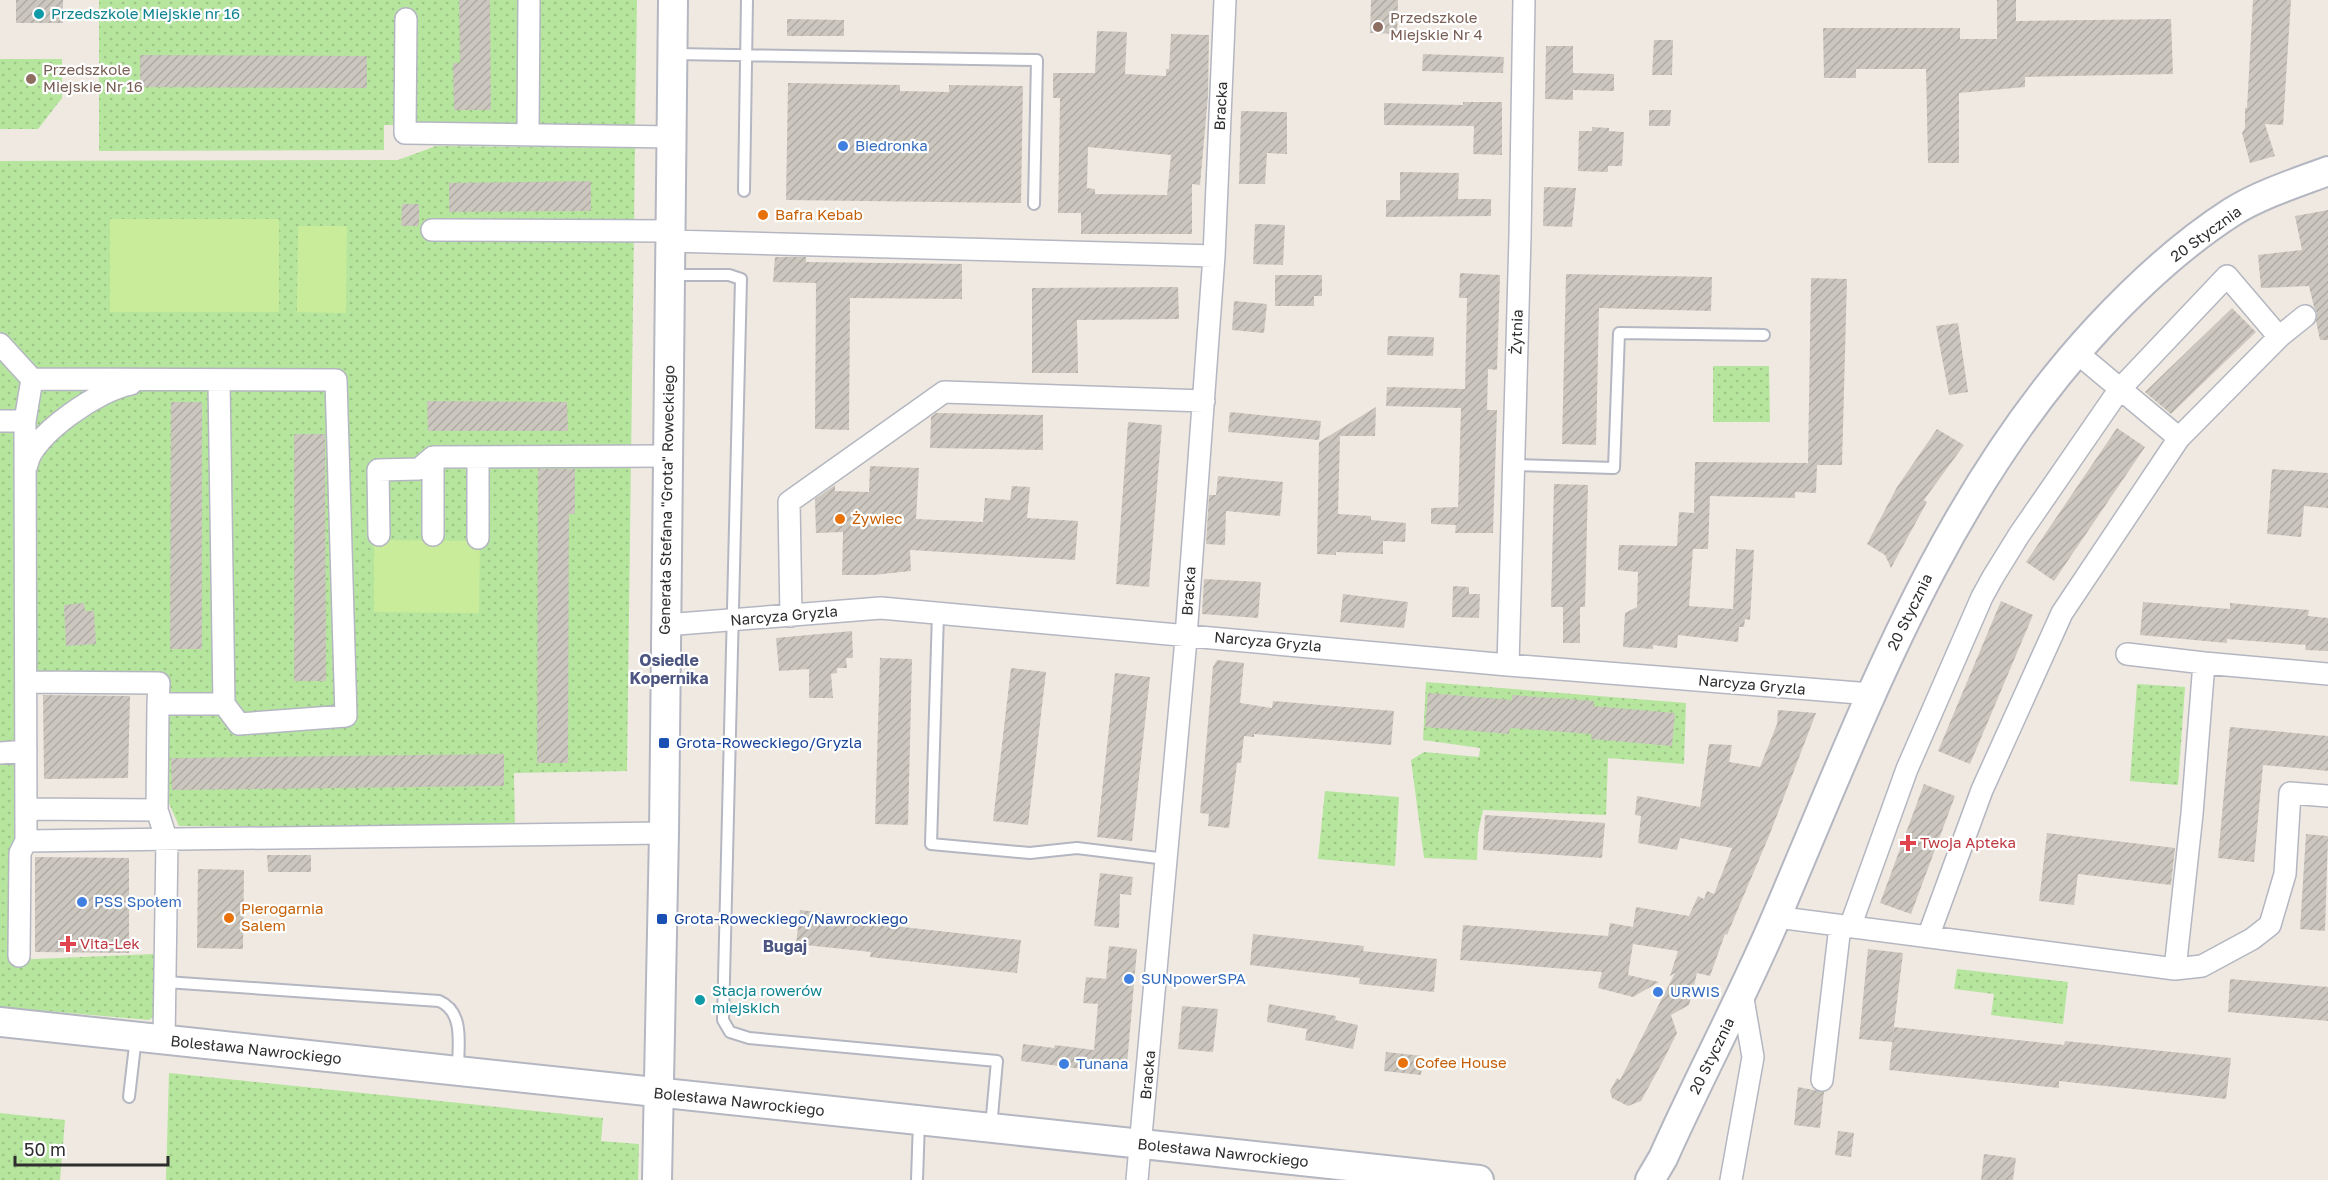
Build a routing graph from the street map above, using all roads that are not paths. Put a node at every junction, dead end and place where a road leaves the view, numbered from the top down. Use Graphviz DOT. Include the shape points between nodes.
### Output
graph roads {
  1 [pos="529,0"];
  2 [pos="674,0"];
  3 [pos="747,0"];
  4 [pos="1225,0"];
  5 [pos="1524,0"];
  6 [pos="406,19"];
  7 [pos="673,54"];
  8 [pos="745,56"];
  9 [pos="528,134"];
  10 [pos="672,136"];
  11 [pos="2328,171"];
  12 [pos="744,191"];
  13 [pos="1034,204"];
  14 [pos="432,230"];
  15 [pos="671,236"];
  16 [pos="1214,256"];
  17 [pos="670,275"];
  18 [pos="2305,316"];
  19 [pos="1764,335"];
  20 [pos="2279,338"];
  21 [pos="0,344"];
  22 [pos="2076,352"];
  23 [pos="32,379"];
  24 [pos="162,380"];
  25 [pos="219,381"];
  26 [pos="2119,390"];
  27 [pos="1204,401"];
  28 [pos="0,421"];
  29 [pos="25,421"];
  30 [pos="2179,438"];
  31 [pos="668,456"];
  32 [pos="433,457"];
  33 [pos="478,457"];
  34 [pos="1514,465"];
  35 [pos="25,474"];
  36 [pos="379,535"];
  37 [pos="433,535"];
  38 [pos="478,538"];
  39 [pos="938,613"];
  40 [pos="791,616"];
  41 [pos="734,621"];
  42 [pos="665,625"];
  43 [pos="1186,634"];
  44 [pos="2127,654"];
  45 [pos="2204,663"];
  46 [pos="1508,665"];
  47 [pos="2328,674"];
  48 [pos="27,682"];
  49 [pos="1871,694"];
  50 [pos="159,704"];
  51 [pos="224,704"];
  52 [pos="26,751"];
  53 [pos="0,753"];
  54 [pos="2328,795"];
  55 [pos="26,809"];
  56 [pos="158,810"];
  57 [pos="664,833"];
  58 [pos="26,841"];
  59 [pos="167,841"];
  60 [pos="1166,859"];
  61 [pos="1776,917"];
  62 [pos="1845,927"];
  63 [pos="1928,937"];
  64 [pos="19,956"];
  65 [pos="2175,969"];
  66 [pos="166,982"];
  67 [pos="1742,993"];
  68 [pos="0,1022"];
  69 [pos="150,1038"];
  70 [pos="458,1072"];
  71 [pos="1822,1080"];
  72 [pos="658,1094"];
  73 [pos="129,1096"];
  74 [pos="919,1121"];
  75 [pos="991,1128"];
  76 [pos="1140,1144"];
  77 [pos="657,1180"];
  78 [pos="917,1180"];
  79 [pos="1137,1180"];
  80 [pos="1479,1180"];
  81 [pos="1650,1180"];
  82 [pos="1731,1180"];
  1 -- 9 [label="street"];
  2 -- 7 [label="street, Generała Stefana \"Grota\" Roweckiego"];
  3 -- 8 [label="lane"];
  4 -- 16 [label="street, Bracka"];
  5 -- 34 [label="street, Żytnia"];
  6 -- 9 [label="street" via="405,133"];
  7 -- 8 [label="lane"];
  7 -- 10 [label="street, Generała Stefana \"Grota\" Roweckiego"];
  8 -- 12 [label="lane"];
  8 -- 13 [label="lane" via="1037,60"];
  9 -- 10 [label="street"];
  10 -- 15 [label="street, Generała Stefana \"Grota\" Roweckiego"];
  11 -- 22 [label="street, 20 Stycznia" via="2234,211 2193,239 2130,294"];
  14 -- 15 [label="street"];
  15 -- 16 [label="street"];
  15 -- 17 [label="street, Generała Stefana \"Grota\" Roweckiego"];
  16 -- 27 [label="street, Bracka"];
  17 -- 31 [label="street, Generała Stefana \"Grota\" Roweckiego"];
  17 -- 41 [label="lane" via="729,275 741,279"];
  18 -- 20 [label="street"];
  19 -- 34 [label="lane" via="1619,333 1614,468"];
  20 -- 26 [label="street" via="2227,276"];
  20 -- 30 [label="street"];
  21 -- 23 [label="street"];
  22 -- 26 [label="street"];
  22 -- 49 [label="street, 20 Stycznia" via="2017,426 1963,512 1920,587"];
  23 -- 24 [label="street"];
  23 -- 29 [label="street"];
  24 -- 25 [label="street"];
  24 -- 35 [label="street" via="126,385 90,401 48,431 28,454"];
  25 -- 51 [label="street"];
  25 -- 51 [label="street" via="336,380 346,716 239,724"];
  26 -- 30 [label="street"];
  26 -- 62 [label="street" via="2019,535 1982,597 1907,769"];
  27 -- 40 [label="street" via="944,392 789,502"];
  27 -- 43 [label="street, Bracka"];
  28 -- 29 [label="street"];
  29 -- 35 [label="street"];
  30 -- 63 [label="street" via="2062,613 1982,790"];
  31 -- 33 [label="street"];
  31 -- 42 [label="street, Generała Stefana \"Grota\" Roweckiego"];
  32 -- 33 [label="street"];
  32 -- 36 [label="street" via="419,469 378,470"];
  32 -- 37 [label="street"];
  33 -- 38 [label="street"];
  34 -- 46 [label="street, Żytnia"];
  35 -- 48 [label="street"];
  39 -- 40 [label="street, Narcyza Gryzla" via="881,608"];
  39 -- 43 [label="street, Narcyza Gryzla"];
  39 -- 60 [label="lane" via="931,844 1030,853 1077,848"];
  40 -- 41 [label="street, Narcyza Gryzla"];
  41 -- 42 [label="street, Narcyza Gryzla"];
  41 -- 75 [label="lane" via="723,1020 730,1032 749,1038 997,1061"];
  42 -- 57 [label="street, Generała Stefana \"Grota\" Roweckiego"];
  43 -- 46 [label="street, Narcyza Gryzla"];
  43 -- 60 [label="street, Bracka"];
  44 -- 45 [label="street"];
  45 -- 47 [label="street"];
  45 -- 65 [label="street"];
  46 -- 49 [label="street, Narcyza Gryzla"];
  48 -- 50 [label="street" via="159,683"];
  48 -- 52 [label="street"];
  49 -- 61 [label="street, 20 Stycznia"];
  50 -- 51 [label="street"];
  50 -- 56 [label="street"];
  52 -- 53 [label="street"];
  52 -- 55 [label="street"];
  54 -- 65 [label="street" via="2290,793 2284,874 2271,925 2202,966"];
  55 -- 56 [label="street"];
  55 -- 58 [label="street"];
  56 -- 59 [label="street"];
  57 -- 59 [label="street" via="181,837"];
  57 -- 72 [label="street, Generała Stefana \"Grota\" Roweckiego"];
  58 -- 59 [label="street"];
  58 -- 64 [label="street" via="20,853"];
  59 -- 66 [label="street"];
  60 -- 76 [label="street, Bracka"];
  61 -- 62 [label="street"];
  61 -- 67 [label="street, 20 Stycznia"];
  62 -- 63 [label="street"];
  62 -- 71 [label="street"];
  63 -- 65 [label="street"];
  66 -- 69 [label="street"];
  66 -- 70 [label="lane" via="439,1001 454,1011 458,1023"];
  67 -- 81 [label="street, 20 Stycznia"];
  67 -- 82 [label="street" via="1754,1057"];
  68 -- 69 [label="street, Bolesława Nawrockiego"];
  69 -- 70 [label="street, Bolesława Nawrockiego"];
  69 -- 73 [label="lane"];
  70 -- 72 [label="street, Bolesława Nawrockiego"];
  72 -- 74 [label="street, Bolesława Nawrockiego"];
  72 -- 77 [label="street, Generała Stefana \"Grota\" Roweckiego"];
  74 -- 75 [label="street, Bolesława Nawrockiego"];
  74 -- 78 [label="lane"];
  75 -- 76 [label="street, Bolesława Nawrockiego"];
  76 -- 79 [label="street, Bracka"];
  76 -- 80 [label="street, Bolesława Nawrockiego"];
}
